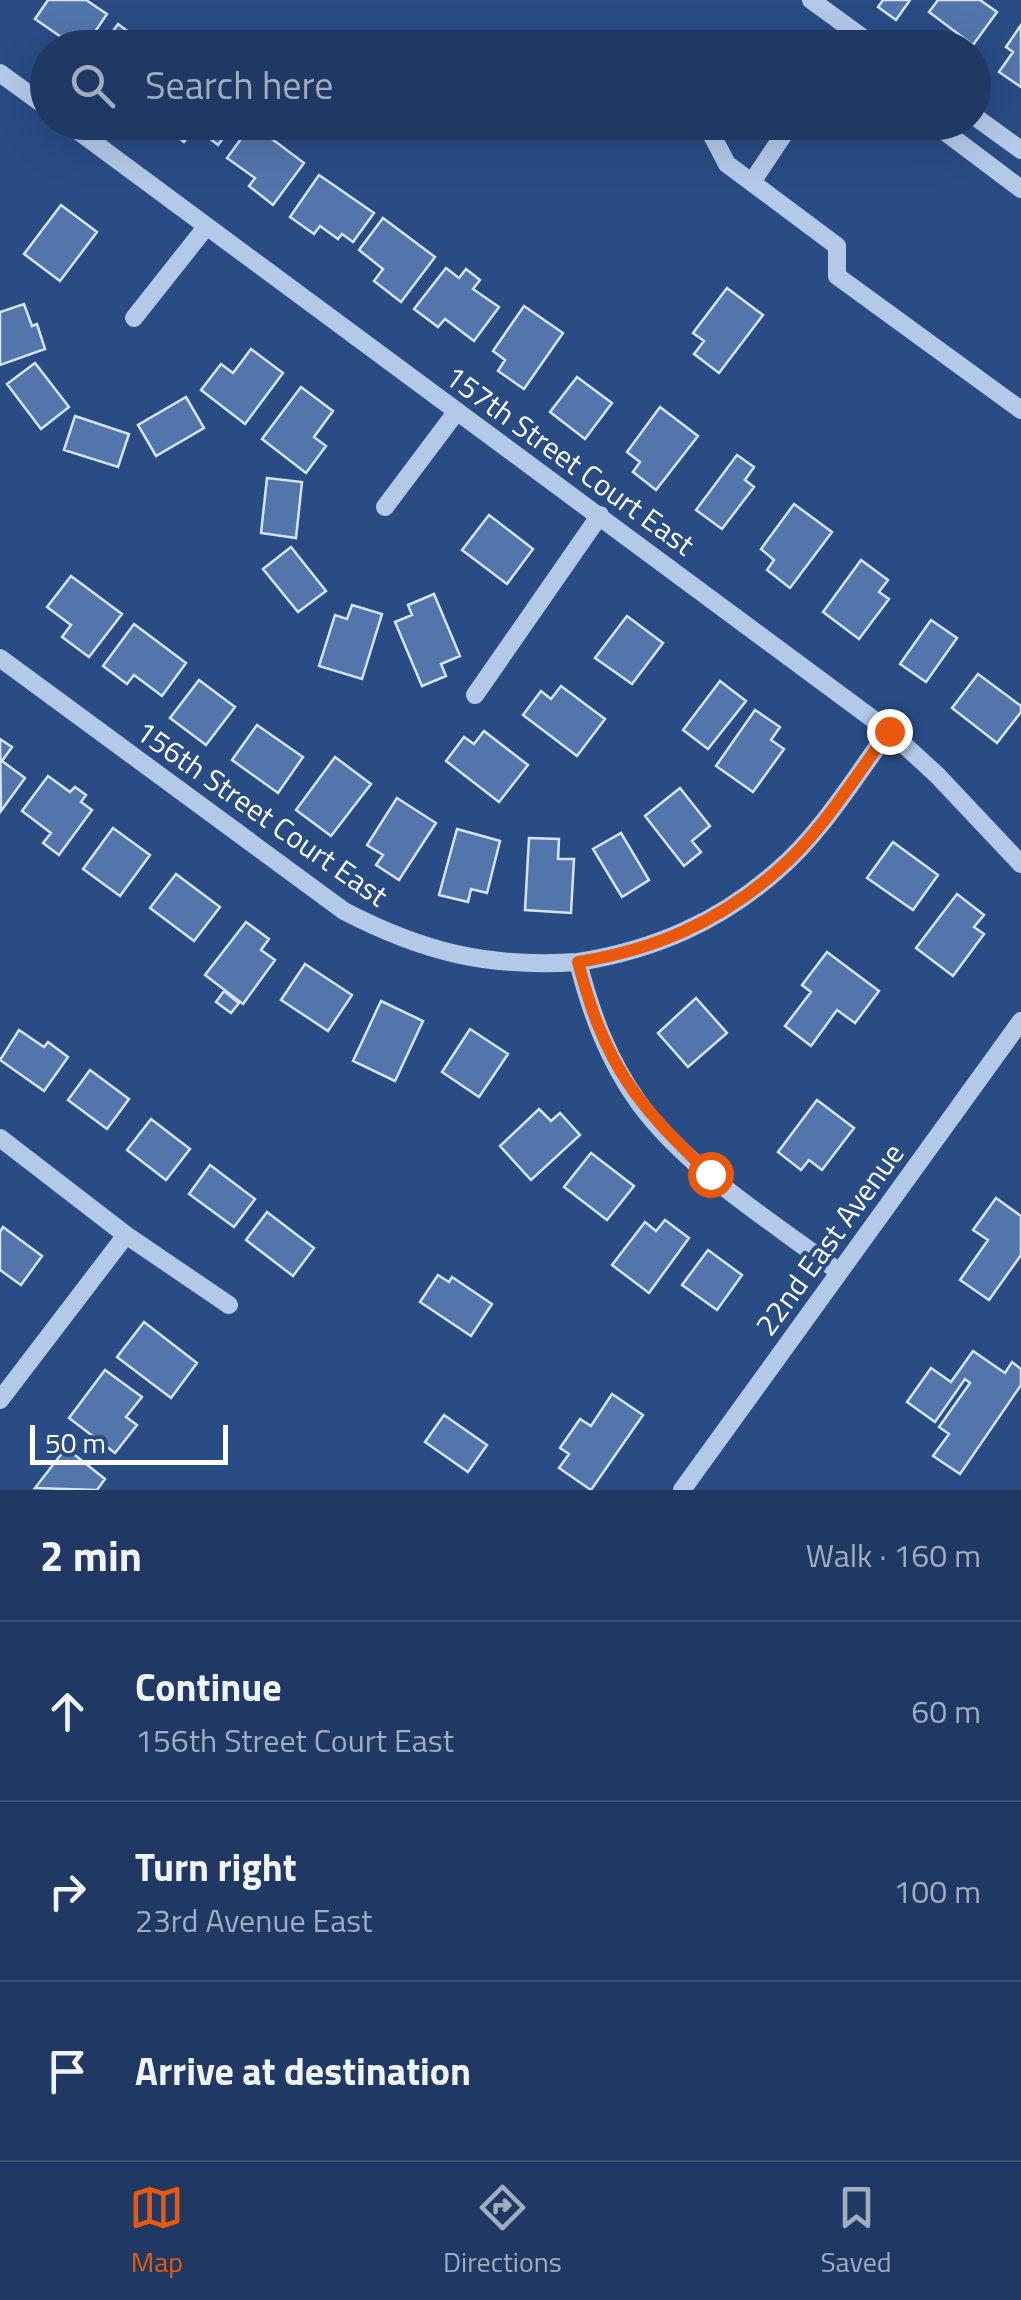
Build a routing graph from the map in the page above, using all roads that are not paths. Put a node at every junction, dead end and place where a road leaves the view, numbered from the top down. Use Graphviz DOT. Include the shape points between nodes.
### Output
graph roads {
  1 [pos="811,0"];
  2 [pos="853,30"];
  3 [pos="0,73"];
  4 [pos="30,95"];
  5 [pos="991,128"];
  6 [pos="90,140"];
  7 [pos="714,140"];
  8 [pos="780,140"];
  9 [pos="956,140"];
  10 [pos="1021,150"];
  11 [pos="752,182"];
  12 [pos="1021,189"];
  13 [pos="206,227"];
  14 [pos="134,318"];
  15 [pos="1021,410"];
  16 [pos="456,411"];
  17 [pos="385,507"];
  18 [pos="600,515"];
  19 [pos="0,658"];
  20 [pos="474,696"];
  21 [pos="889,731"];
  22 [pos="1021,864"];
  23 [pos="578,962"];
  24 [pos="1021,1021"];
  25 [pos="0,1138"];
  26 [pos="126,1235"];
  27 [pos="840,1272"];
  28 [pos="229,1306"];
  29 [pos="0,1400"];
  30 [pos="682,1490"];
  1 -- 2 [label="street"];
  3 -- 4 [label="street"];
  5 -- 10 [label="street"];
  6 -- 13 [label="street, 157th Street Court East"];
  7 -- 11 [label="street" via="727,164"];
  8 -- 11 [label="street"];
  9 -- 12 [label="street"];
  11 -- 15 [label="street" via="837,246 837,276"];
  13 -- 14 [label="street"];
  13 -- 16 [label="street, 157th Street Court East"];
  16 -- 17 [label="street"];
  16 -- 18 [label="street, 157th Street Court East"];
  18 -- 20 [label="street"];
  18 -- 21 [label="street, 157th Street Court East"];
  19 -- 23 [label="street, 156th Street Court East" via="344,911 388,934 477,961"];
  21 -- 22 [label="street, 157th Street Court East"];
  21 -- 23 [label="street, 156th Street Court East" via="778,870 721,912 662,943"];
  23 -- 27 [label="street" via="605,1045 642,1106 710,1174"];
  24 -- 27 [label="street, 22nd East Avenue"];
  25 -- 26 [label="street"];
  26 -- 28 [label="street"];
  26 -- 29 [label="street"];
  27 -- 30 [label="street, 22nd East Avenue"];
}
